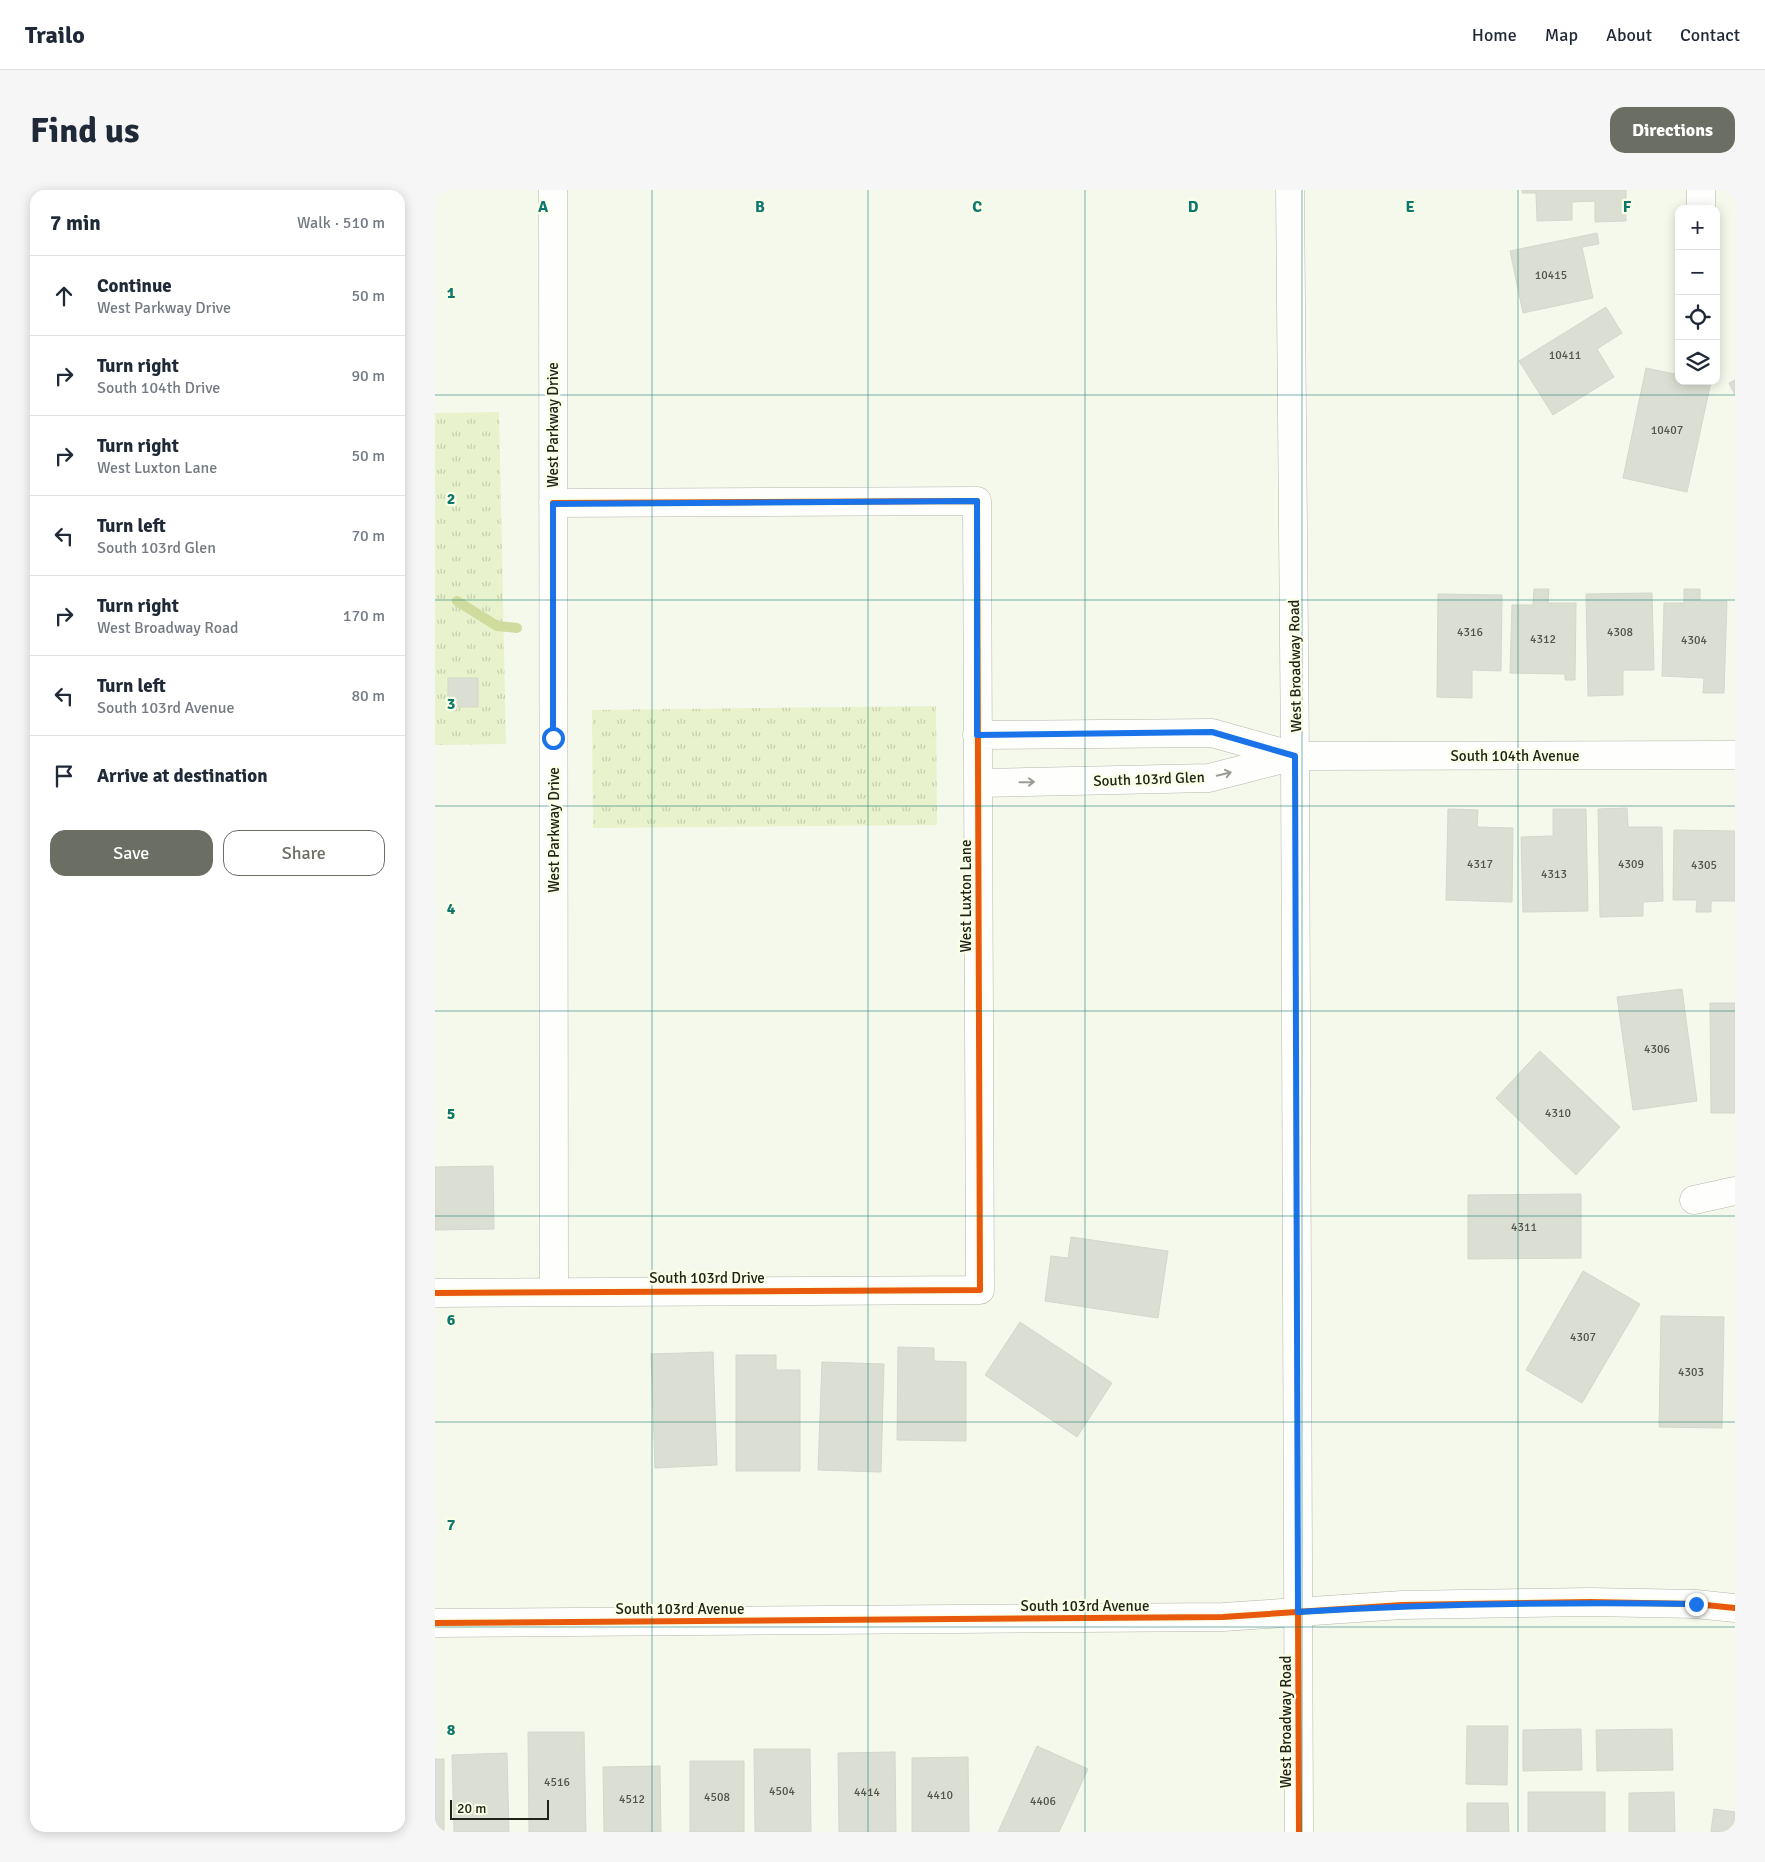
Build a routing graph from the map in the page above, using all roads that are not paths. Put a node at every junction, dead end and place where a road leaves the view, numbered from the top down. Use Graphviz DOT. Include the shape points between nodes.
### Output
graph roads {
  1 [pos="553,190"];
  2 [pos="1290,190"];
  3 [pos="1701,190"];
  4 [pos="1701,205"];
  5 [pos="553,504"];
  6 [pos="977,735"];
  7 [pos="1735,755"];
  8 [pos="1295,756"];
  9 [pos="978,783"];
  10 [pos="1735,1191"];
  11 [pos="1694,1200"];
  12 [pos="980,1290"];
  13 [pos="554,1291"];
  14 [pos="435,1293"];
  15 [pos="1735,1608"];
  16 [pos="1298,1612"];
  17 [pos="435,1624"];
  18 [pos="1299,1832"];
  1 -- 5 [label="street, West Parkway Drive"];
  2 -- 8 [label="street, West Broadway Road"];
  3 -- 4 [label="street"];
  5 -- 6 [label="street, West Luxton Lane" via="977,501"];
  5 -- 13 [label="street, West Parkway Drive"];
  6 -- 8 [label="street" via="1212,732"];
  6 -- 9 [label="street, West Luxton Lane"];
  7 -- 8 [label="street, South 104th Avenue"];
  9 -- 8 [label="street, South 103rd Glen, one-way" via="1209,778"];
  8 -- 16 [label="street, West Broadway Road"];
  9 -- 12 [label="street, West Luxton Lane"];
  10 -- 11 [label="street"];
  12 -- 13 [label="street, South 103rd Drive"];
  13 -- 14 [label="street, South 103rd Drive"];
  15 -- 16 [label="street, South 103rd Avenue" via="1590,1602"];
  16 -- 17 [label="street, South 103rd Avenue" via="1223,1618"];
  16 -- 18 [label="street, West Broadway Road"];
}
